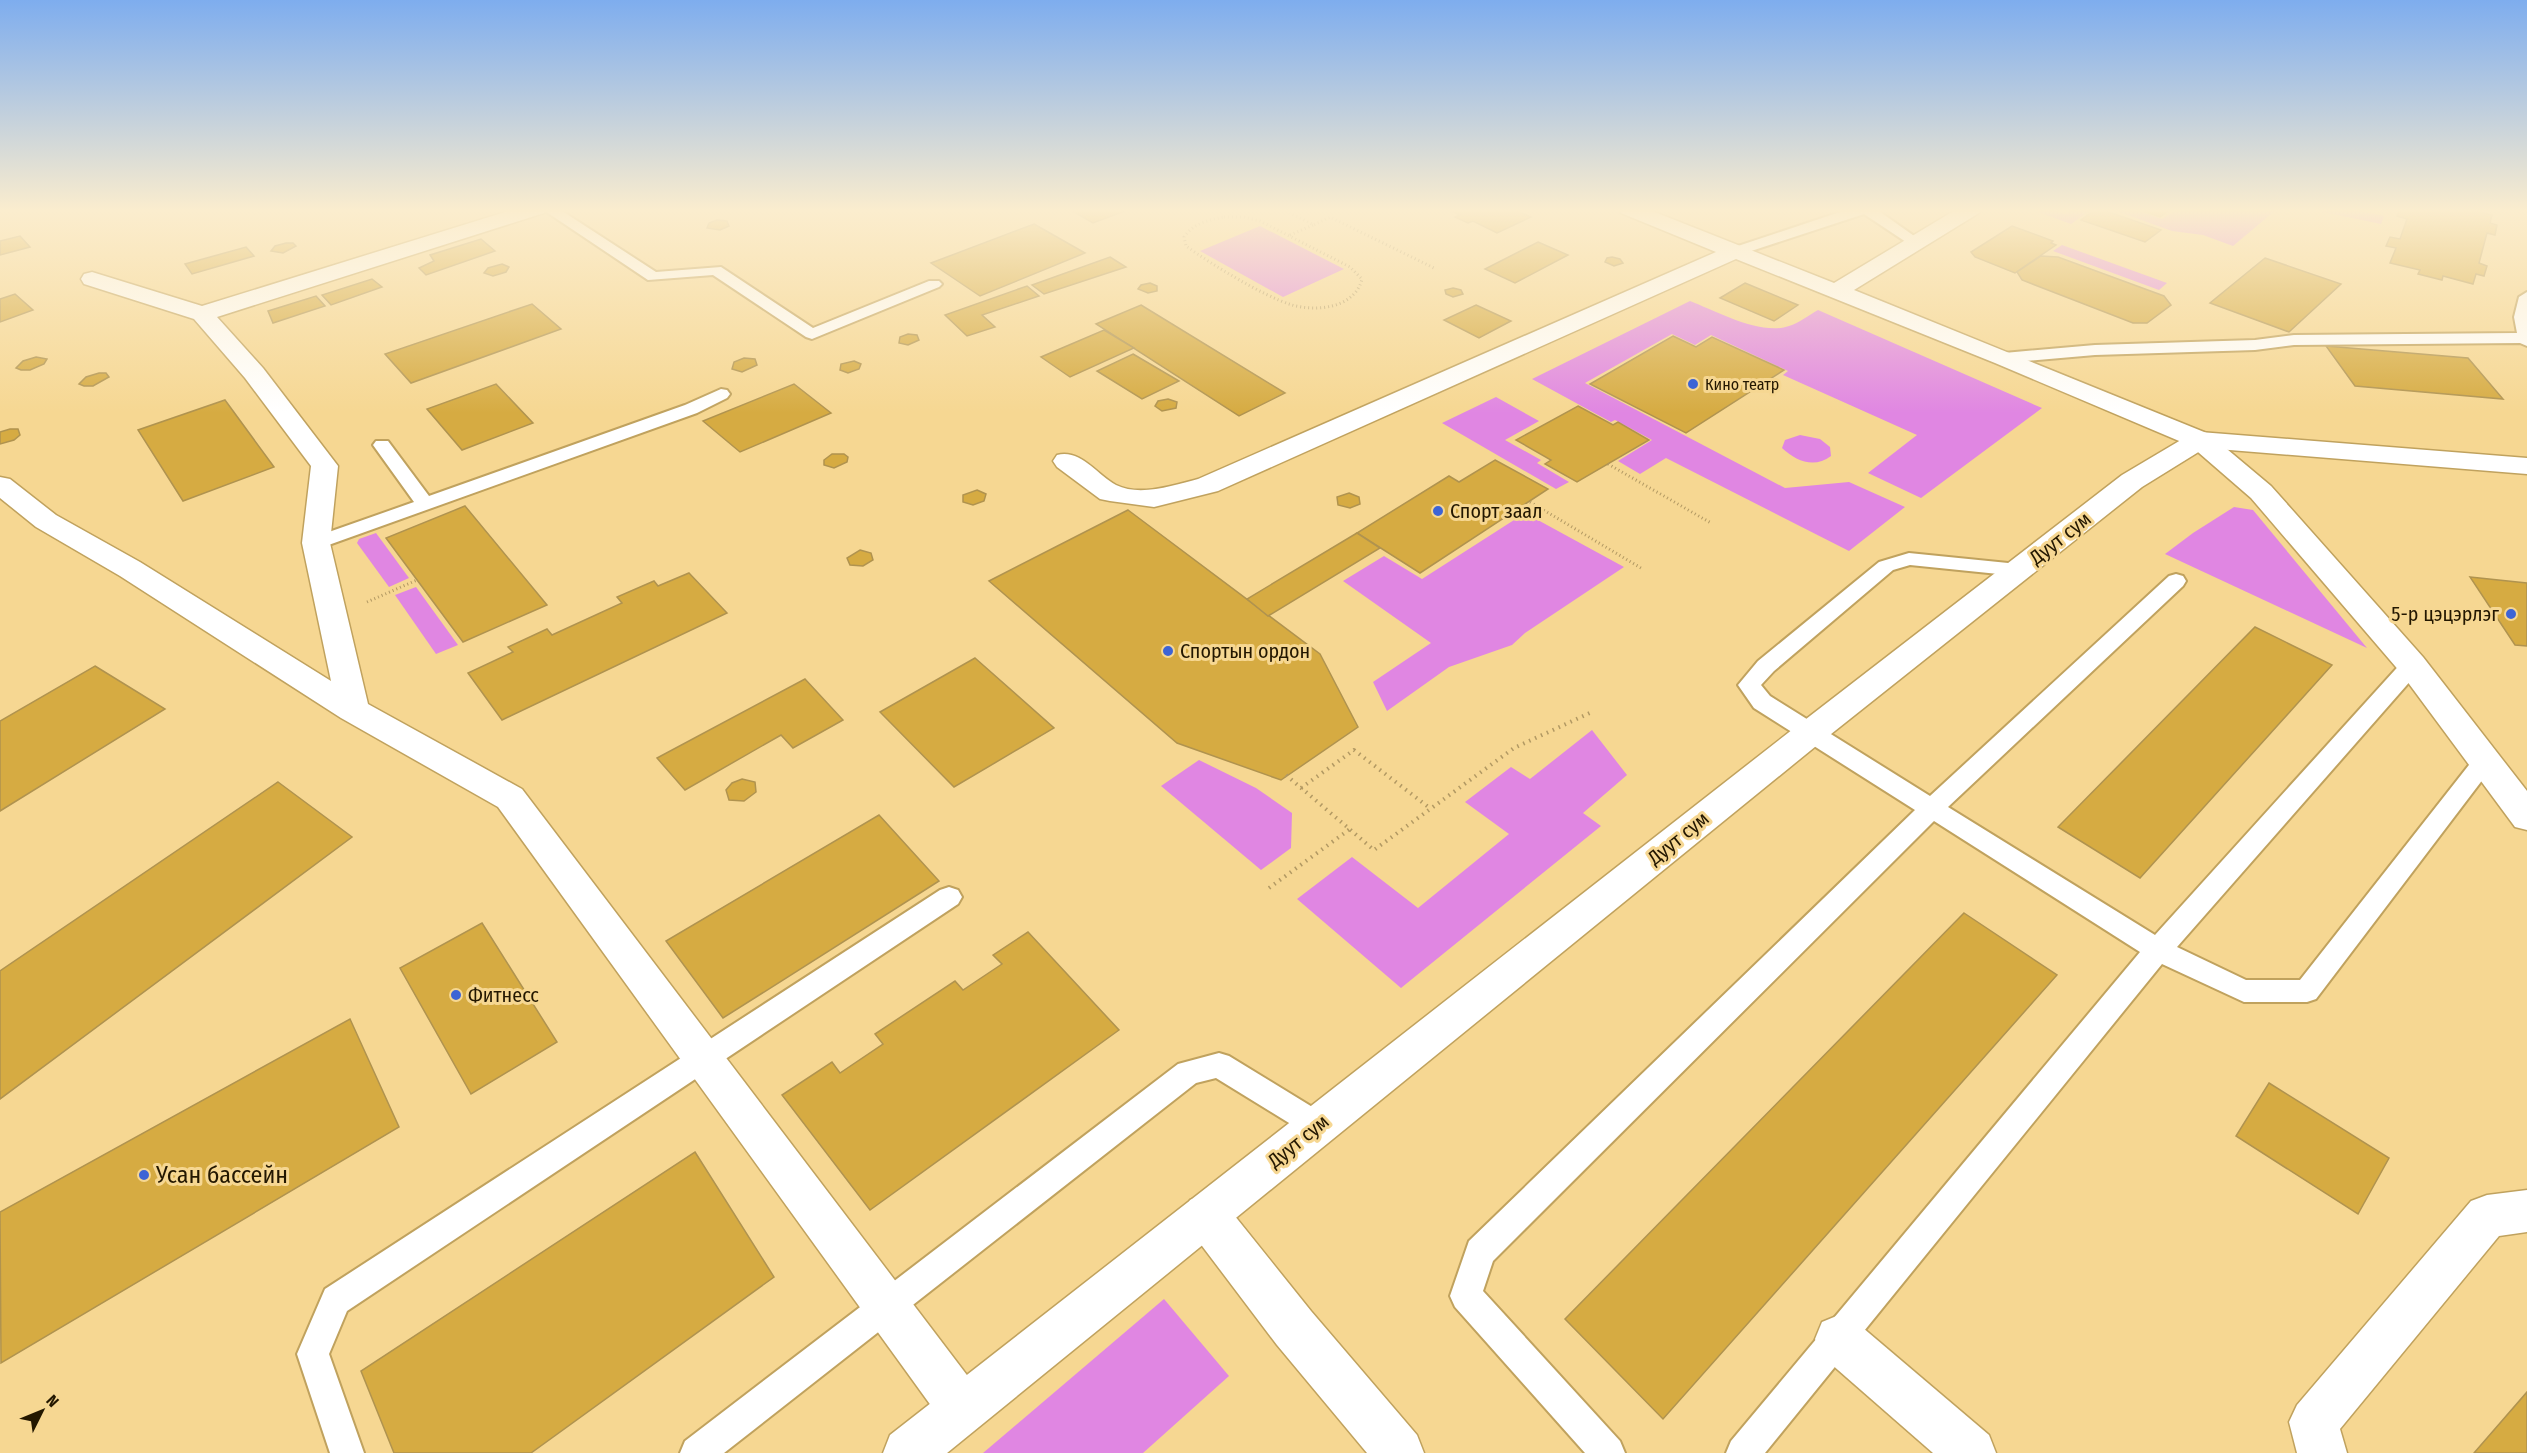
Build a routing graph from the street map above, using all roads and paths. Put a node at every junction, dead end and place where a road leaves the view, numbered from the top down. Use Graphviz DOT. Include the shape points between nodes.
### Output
graph roads {
  1 [pos="321,277"];
  2 [pos="726,277"];
  3 [pos="1238,277"];
  4 [pos="1360,277"];
  5 [pos="1678,277"];
  6 [pos="1797,277"];
  7 [pos="1860,277"];
  8 [pos="92,279"];
  9 [pos="934,284"];
  10 [pos="1835,292"];
  11 [pos="2527,297"];
  12 [pos="202,314"];
  13 [pos="2526,339"];
  14 [pos="2004,358"];
  15 [pos="721,394"];
  16 [pos="2200,440"];
  17 [pos="382,445"];
  18 [pos="1066,461"];
  19 [pos="1608,464"];
  20 [pos="2527,466"];
  21 [pos="0,485"];
  22 [pos="1530,501"];
  23 [pos="425,504"];
  24 [pos="1711,523"];
  25 [pos="316,543"];
  26 [pos="1641,568"];
  27 [pos="2018,570"];
  28 [pos="417,580"];
  29 [pos="2176,581"];
  30 [pos="333,616"];
  31 [pos="2412,665"];
  32 [pos="353,710"];
  33 [pos="1593,711"];
  34 [pos="1809,734"];
  35 [pos="2484,762"];
  36 [pos="1286,775"];
  37 [pos="1301,788"];
  38 [pos="1431,809"];
  39 [pos="1931,810"];
  40 [pos="2527,817"];
  41 [pos="1350,829"];
  42 [pos="1269,888"];
  43 [pos="949,897"];
  44 [pos="2158,950"];
  45 [pos="703,1059"];
  46 [pos="1317,1125"];
  47 [pos="2527,1211"];
  48 [pos="1206,1215"];
  49 [pos="886,1306"];
  50 [pos="1839,1339"];
  51 [pos="962,1408"];
  52 [pos="347,1453"];
  53 [pos="697,1453"];
  54 [pos="908,1453"];
  55 [pos="1399,1453"];
  56 [pos="1608,1453"];
  57 [pos="1743,1453"];
  58 [pos="1971,1453"];
  59 [pos="2322,1453"];
  1 -- 12 [label="street"];
  2 -- 9 [label="lane" via="812,334"];
  3 -- 4 [label="path" via="1290,305 1314,308 1334,306 1354,297 1361,289"];
  5 -- 18 [label="street" via="1208,485 1154,499 1110,493"];
  6 -- 10 [label="street"];
  7 -- 10 [label="street"];
  8 -- 12 [label="street"];
  10 -- 14 [label="street"];
  11 -- 13 [label="lane" via="2522,317"];
  12 -- 25 [label="street" via="254,373 325,466"];
  13 -- 14 [label="lane" via="2294,340"];
  14 -- 16 [label="street"];
  15 -- 23 [label="lane" via="691,409"];
  16 -- 20 [label="street"];
  16 -- 27 [label="street, Дуут сум" via="2132,481"];
  16 -- 31 [label="street" via="2261,492"];
  17 -- 23 [label="lane"];
  19 -- 24 [label="path"];
  21 -- 32 [label="street" via="46,521 130,569"];
  22 -- 26 [label="path"];
  23 -- 25 [label="lane"];
  25 -- 30 [label="street"];
  27 -- 34 [label="street, Дуут сум"];
  27 -- 34 [label="lane" via="1909,559 1886,566 1766,666 1749,685 1762,702"];
  28 -- 30 [label="path"];
  29 -- 39 [label="lane"];
  30 -- 32 [label="street"];
  31 -- 35 [label="street"];
  31 -- 44 [label="lane"];
  32 -- 45 [label="street" via="510,798"];
  33 -- 38 [label="path" via="1514,748"];
  34 -- 39 [label="lane"];
  34 -- 46 [label="street, Дуут сум"];
  35 -- 40 [label="street"];
  35 -- 44 [label="lane" via="2307,991 2244,992"];
  36 -- 37 [label="path"];
  37 -- 38 [label="path" via="1354,750"];
  37 -- 41 [label="path"];
  38 -- 41 [label="path" via="1374,850"];
  39 -- 44 [label="lane"];
  39 -- 56 [label="lane" via="1480,1252 1466,1296"];
  41 -- 42 [label="path"];
  43 -- 45 [label="lane"];
  44 -- 50 [label="lane"];
  45 -- 49 [label="street"];
  45 -- 52 [label="lane" via="336,1300 313,1354"];
  46 -- 48 [label="street, Дуут сум"];
  46 -- 49 [label="lane" via="1219,1065 1188,1073"];
  47 -- 59 [label="street" via="2487,1216 2314,1422"];
  48 -- 51 [label="street, Дуут сум"];
  48 -- 55 [label="street"];
  49 -- 51 [label="street"];
  49 -- 53 [label="lane"];
  50 -- 57 [label="lane"];
  50 -- 58 [label="street"];
  51 -- 54 [label="street, Дуут сум"];
}
